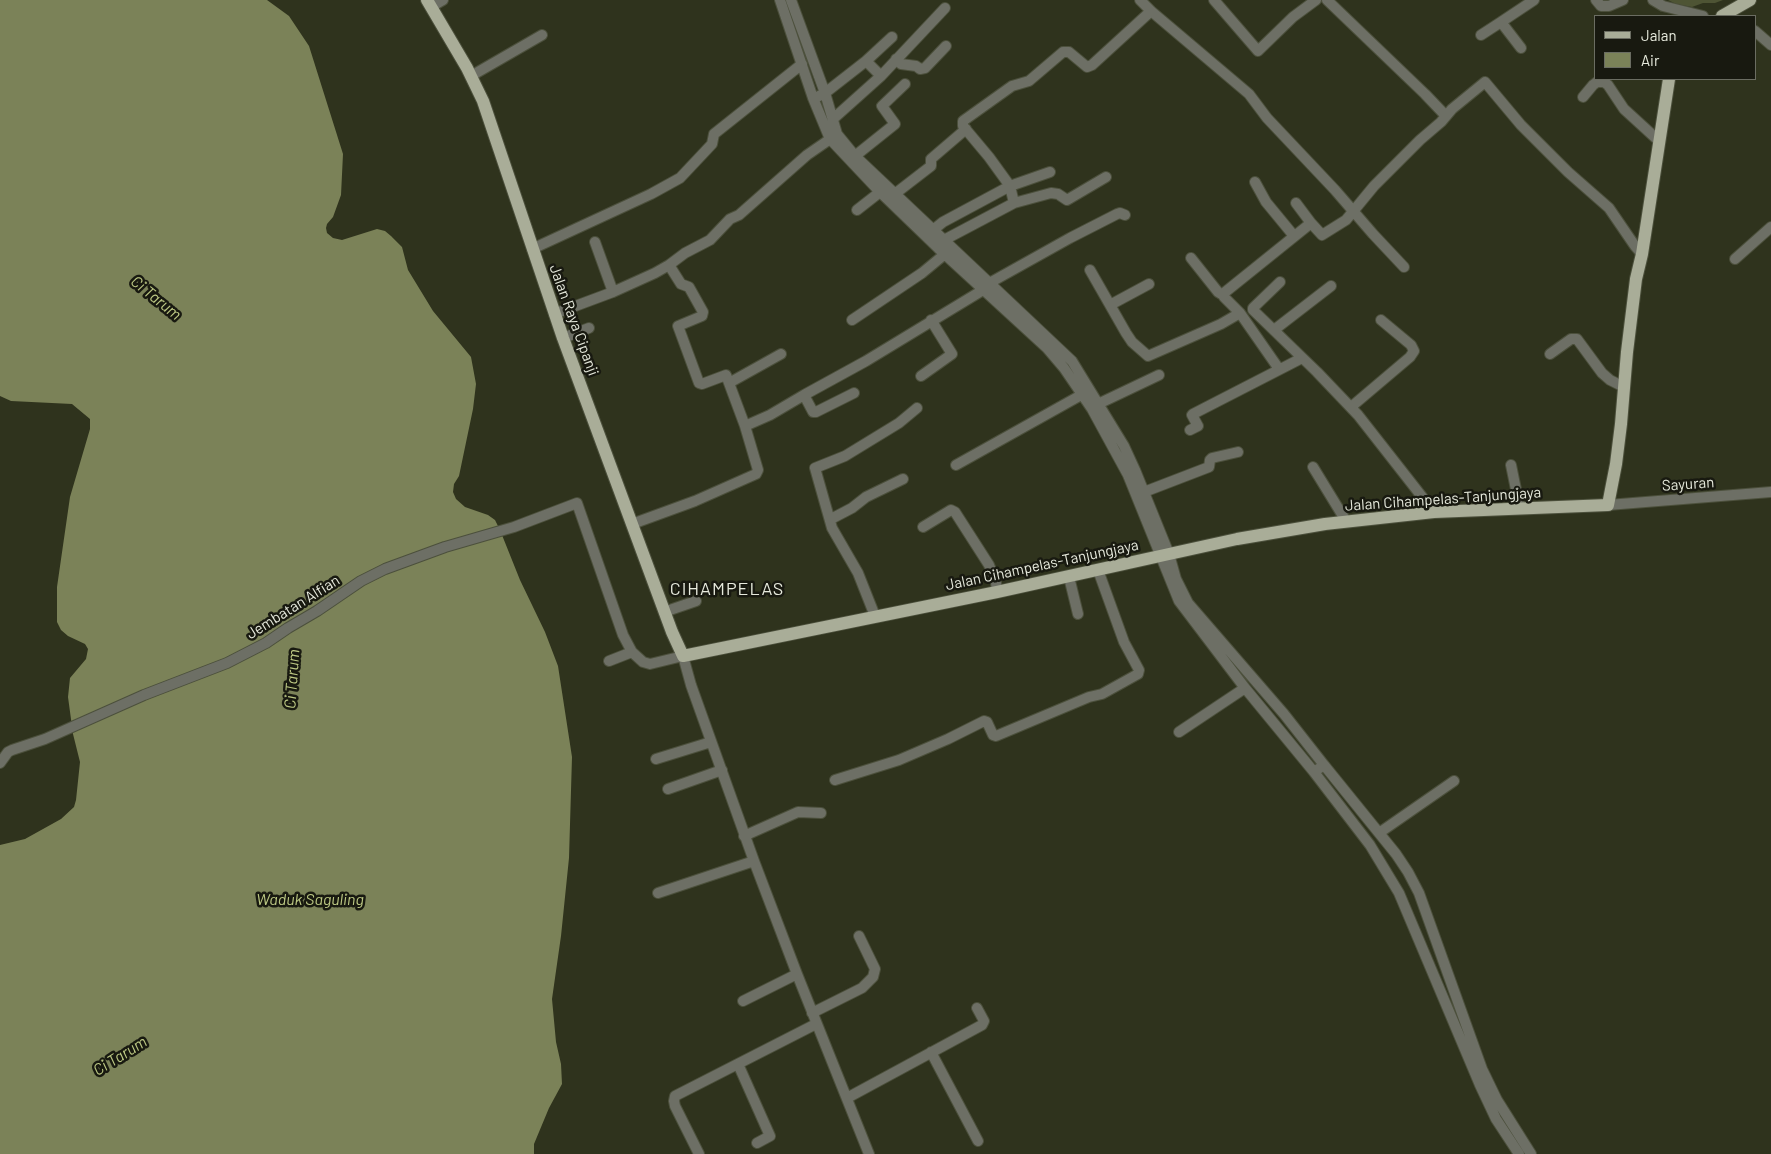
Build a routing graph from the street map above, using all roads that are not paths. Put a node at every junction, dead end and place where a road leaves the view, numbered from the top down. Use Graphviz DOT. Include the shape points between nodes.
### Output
graph roads {
  1 [pos="443,0"];
  2 [pos="780,0"];
  3 [pos="791,0"];
  4 [pos="1140,0"];
  5 [pos="1214,0"];
  6 [pos="1316,0"];
  7 [pos="1327,0"];
  8 [pos="1534,0"];
  9 [pos="1596,0"];
  10 [pos="1623,0"];
  11 [pos="1653,0"];
  12 [pos="1750,0"];
  13 [pos="429,4"];
  14 [pos="945,8"];
  15 [pos="1151,11"];
  16 [pos="1699,15"];
  17 [pos="1729,15"];
  18 [pos="1500,22"];
  19 [pos="1756,31"];
  20 [pos="542,35"];
  21 [pos="1481,35"];
  22 [pos="892,37"];
  23 [pos="1771,45"];
  24 [pos="946,46"];
  25 [pos="1521,48"];
  26 [pos="896,59"];
  27 [pos="866,60"];
  28 [pos="802,64"];
  29 [pos="471,76"];
  30 [pos="881,76"];
  31 [pos="1669,80"];
  32 [pos="905,84"];
  33 [pos="825,94"];
  34 [pos="1583,97"];
  35 [pos="813,98"];
  36 [pos="1446,116"];
  37 [pos="833,120"];
  38 [pos="966,129"];
  39 [pos="834,137"];
  40 [pos="1660,141"];
  41 [pos="855,156"];
  42 [pos="1050,172"];
  43 [pos="1106,177"];
  44 [pos="1255,182"];
  45 [pos="1010,186"];
  46 [pos="880,192"];
  47 [pos="896,194"];
  48 [pos="1014,203"];
  49 [pos="1296,203"];
  50 [pos="857,210"];
  51 [pos="1353,211"];
  52 [pos="1125,215"];
  53 [pos="1311,223"];
  54 [pos="1771,227"];
  55 [pos="933,230"];
  56 [pos="1294,236"];
  57 [pos="944,240"];
  58 [pos="596,242"];
  59 [pos="532,249"];
  60 [pos="945,254"];
  61 [pos="1642,254"];
  62 [pos="1191,258"];
  63 [pos="1735,259"];
  64 [pos="670,265"];
  65 [pos="1404,267"];
  66 [pos="1090,270"];
  67 [pos="1280,282"];
  68 [pos="1149,284"];
  69 [pos="985,286"];
  70 [pos="1331,286"];
  71 [pos="614,292"];
  72 [pos="1223,294"];
  73 [pos="1110,305"];
  74 [pos="554,314"];
  75 [pos="1240,314"];
  76 [pos="852,320"];
  77 [pos="931,320"];
  78 [pos="1381,320"];
  79 [pos="589,328"];
  80 [pos="1274,330"];
  81 [pos="563,338"];
  82 [pos="781,354"];
  83 [pos="1550,354"];
  84 [pos="1302,358"];
  85 [pos="1068,364"];
  86 [pos="1279,369"];
  87 [pos="1159,375"];
  88 [pos="921,376"];
  89 [pos="729,383"];
  90 [pos="1624,387"];
  91 [pos="854,393"];
  92 [pos="1083,394"];
  93 [pos="804,395"];
  94 [pos="1098,404"];
  95 [pos="1350,407"];
  96 [pos="917,408"];
  97 [pos="745,426"];
  98 [pos="1190,430"];
  99 [pos="1120,448"];
  100 [pos="1238,452"];
  101 [pos="956,465"];
  102 [pos="1511,465"];
  103 [pos="1313,468"];
  104 [pos="903,479"];
  105 [pos="1144,492"];
  106 [pos="1771,492"];
  107 [pos="1608,505"];
  108 [pos="1520,509"];
  109 [pos="1434,512"];
  110 [pos="830,519"];
  111 [pos="1346,520"];
  112 [pos="632,524"];
  113 [pos="923,527"];
  114 [pos="1164,555"];
  115 [pos="1098,570"];
  116 [pos="1069,577"];
  117 [pos="997,592"];
  118 [pos="696,601"];
  119 [pos="664,612"];
  120 [pos="1078,614"];
  121 [pos="875,616"];
  122 [pos="632,652"];
  123 [pos="683,656"];
  124 [pos="609,661"];
  125 [pos="1245,688"];
  126 [pos="1271,709"];
  127 [pos="1179,732"];
  128 [pos="711,742"];
  129 [pos="656,759"];
  130 [pos="0,763"];
  131 [pos="1319,768"];
  132 [pos="722,770"];
  133 [pos="835,780"];
  134 [pos="1454,781"];
  135 [pos="668,789"];
  136 [pos="820,813"];
  137 [pos="1380,833"];
  138 [pos="744,836"];
  139 [pos="754,861"];
  140 [pos="658,893"];
  141 [pos="859,936"];
  142 [pos="797,974"];
  143 [pos="743,1000"];
  144 [pos="977,1008"];
  145 [pos="812,1012"];
  146 [pos="816,1024"];
  147 [pos="931,1052"];
  148 [pos="738,1064"];
  149 [pos="847,1098"];
  150 [pos="978,1141"];
  151 [pos="757,1143"];
  152 [pos="695,1152"];
  153 [pos="870,1154"];
  154 [pos="1519,1154"];
  155 [pos="1531,1154"];
  1 -- 13 [label="street"];
  2 -- 28 [label="street"];
  3 -- 33 [label="street"];
  4 -- 15 [label="street"];
  5 -- 6 [label="street" via="1258,51"];
  7 -- 36 [label="street"];
  8 -- 18 [label="street"];
  9 -- 10 [label="street" via="1601,6 1609,6"];
  11 -- 16 [label="street" via="1663,6"];
  12 -- 17 [label="main road"];
  13 -- 29 [label="main road, Jalan Raya Cipanji"];
  14 -- 26 [label="street"];
  15 -- 38 [label="street" via="1092,65 1087,67 1069,52 1063,52 1029,81 1012,86 963,121"];
  15 -- 51 [label="street" via="1249,94"];
  18 -- 21 [label="street"];
  18 -- 25 [label="street"];
  19 -- 23 [label="street"];
  20 -- 29 [label="street"];
  22 -- 27 [label="street"];
  24 -- 26 [label="street" via="925,68 901,64"];
  26 -- 30 [label="street"];
  27 -- 30 [label="street"];
  27 -- 33 [label="street"];
  28 -- 35 [label="street"];
  28 -- 59 [label="street" via="714,134 712,144 680,178"];
  29 -- 59 [label="main road, Jalan Raya Cipanji" via="491,121"];
  30 -- 37 [label="street"];
  31 -- 40 [label="main road"];
  32 -- 41 [label="street" via="882,106 895,124"];
  33 -- 35 [label="street"];
  33 -- 37 [label="street"];
  34 -- 40 [label="street" via="1597,82 1604,82 1624,109"];
  35 -- 39 [label="street"];
  36 -- 51 [label="street"];
  36 -- 61 [label="street" via="1480,84 1486,83 1521,125 1609,208"];
  37 -- 39 [label="street"];
  38 -- 45 [label="street"];
  38 -- 47 [label="street" via="930,159 931,166"];
  39 -- 41 [label="street"];
  39 -- 46 [label="street"];
  39 -- 64 [label="street" via="730,219 710,240"];
  40 -- 61 [label="main road"];
  41 -- 47 [label="street"];
  42 -- 45 [label="street"];
  43 -- 48 [label="street" via="1067,200 1051,193"];
  44 -- 56 [label="street" via="1266,202"];
  45 -- 48 [label="street"];
  45 -- 55 [label="street"];
  46 -- 50 [label="street"];
  46 -- 60 [label="street"];
  47 -- 55 [label="street"];
  48 -- 57 [label="street"];
  49 -- 53 [label="street"];
  51 -- 53 [label="street" via="1346,220 1322,235"];
  51 -- 65 [label="street"];
  52 -- 69 [label="street" via="1117,214"];
  53 -- 56 [label="street"];
  54 -- 63 [label="street"];
  55 -- 57 [label="street"];
  56 -- 72 [label="street"];
  57 -- 69 [label="street"];
  58 -- 71 [label="street"];
  59 -- 74 [label="main road, Jalan Raya Cipanji"];
  60 -- 69 [label="street"];
  60 -- 76 [label="street"];
  61 -- 90 [label="main road" via="1626,352"];
  62 -- 72 [label="street"];
  64 -- 71 [label="street"];
  64 -- 89 [label="street" via="681,284 689,286 703,312 702,316 678,326 699,383 725,375"];
  66 -- 73 [label="street"];
  67 -- 80 [label="street" via="1252,309"];
  68 -- 73 [label="street"];
  69 -- 77 [label="street"];
  69 -- 85 [label="street"];
  70 -- 80 [label="street"];
  71 -- 74 [label="street"];
  72 -- 75 [label="street"];
  73 -- 75 [label="street" via="1132,342 1148,356"];
  74 -- 81 [label="main road, Jalan Raya Cipanji"];
  75 -- 86 [label="street"];
  77 -- 88 [label="street" via="952,354"];
  77 -- 93 [label="street"];
  78 -- 95 [label="street" via="1414,351"];
  79 -- 81 [label="street"];
  80 -- 84 [label="street"];
  81 -- 112 [label="main road, Jalan Raya Cipanji"];
  82 -- 89 [label="street"];
  83 -- 90 [label="street" via="1576,339 1602,373"];
  84 -- 86 [label="street"];
  84 -- 95 [label="street"];
  85 -- 92 [label="street"];
  85 -- 94 [label="street"];
  86 -- 98 [label="street" via="1193,414 1198,426"];
  87 -- 94 [label="street"];
  89 -- 97 [label="street"];
  90 -- 107 [label="main road"];
  91 -- 93 [label="street" via="816,412"];
  92 -- 99 [label="street"];
  92 -- 101 [label="street"];
  93 -- 97 [label="street" via="770,416"];
  94 -- 99 [label="street"];
  95 -- 109 [label="street"];
  96 -- 110 [label="street" via="845,456 815,468"];
  97 -- 112 [label="street" via="757,473 695,501"];
  99 -- 105 [label="street"];
  99 -- 114 [label="street"];
  100 -- 105 [label="street" via="1212,458 1209,467"];
  102 -- 108 [label="street"];
  103 -- 111 [label="street"];
  104 -- 110 [label="street"];
  105 -- 114 [label="street"];
  106 -- 107 [label="street, Sayuran"];
  107 -- 108 [label="main road, Jalan Cihampelas-Tanjungjaya"];
  108 -- 109 [label="main road, Jalan Cihampelas-Tanjungjaya"];
  109 -- 111 [label="main road, Jalan Cihampelas-Tanjungjaya"];
  110 -- 121 [label="street" via="858,573"];
  111 -- 114 [label="main road, Jalan Cihampelas-Tanjungjaya"];
  112 -- 119 [label="main road, Jalan Raya Cipanji"];
  113 -- 117 [label="street" via="951,510 955,512 988,565"];
  114 -- 115 [label="main road, Jalan Cihampelas-Tanjungjaya"];
  114 -- 125 [label="street" via="1178,601"];
  114 -- 126 [label="street" via="1188,602"];
  115 -- 116 [label="main road, Jalan Cihampelas-Tanjungjaya"];
  115 -- 133 [label="street" via="1138,674 1102,694 996,736 984,721 900,760"];
  116 -- 117 [label="main road, Jalan Cihampelas-Tanjungjaya"];
  116 -- 120 [label="street"];
  117 -- 121 [label="main road, Jalan Cihampelas-Tanjungjaya"];
  118 -- 119 [label="street"];
  119 -- 123 [label="main road, Jalan Raya Cipanji"];
  121 -- 123 [label="main road, Jalan Cihampelas-Tanjungjaya"];
  122 -- 123 [label="street" via="650,664"];
  122 -- 124 [label="street"];
  122 -- 130 [label="street, Jembatan Alfian" via="576,504 514,527 445,547 361,581 266,643 227,663 8,752"];
  123 -- 128 [label="street"];
  125 -- 126 [label="street"];
  125 -- 127 [label="street"];
  126 -- 131 [label="street"];
  128 -- 129 [label="street"];
  128 -- 132 [label="street"];
  131 -- 137 [label="street"];
  131 -- 154 [label="street" via="1399,893 1480,1085 1496,1119"];
  132 -- 135 [label="street"];
  132 -- 138 [label="street"];
  134 -- 137 [label="street"];
  136 -- 138 [label="street" via="795,813"];
  137 -- 155 [label="street" via="1419,893 1482,1069"];
  138 -- 139 [label="street"];
  139 -- 140 [label="street"];
  139 -- 142 [label="street"];
  141 -- 145 [label="street" via="875,969 872,978 862,988"];
  142 -- 143 [label="street"];
  142 -- 145 [label="street"];
  144 -- 147 [label="street" via="983,1024"];
  145 -- 146 [label="street"];
  146 -- 148 [label="street"];
  146 -- 149 [label="street"];
  147 -- 149 [label="street"];
  147 -- 150 [label="street"];
  148 -- 151 [label="street" via="770,1136"];
  148 -- 152 [label="street" via="674,1098"];
  149 -- 153 [label="street"];
}
